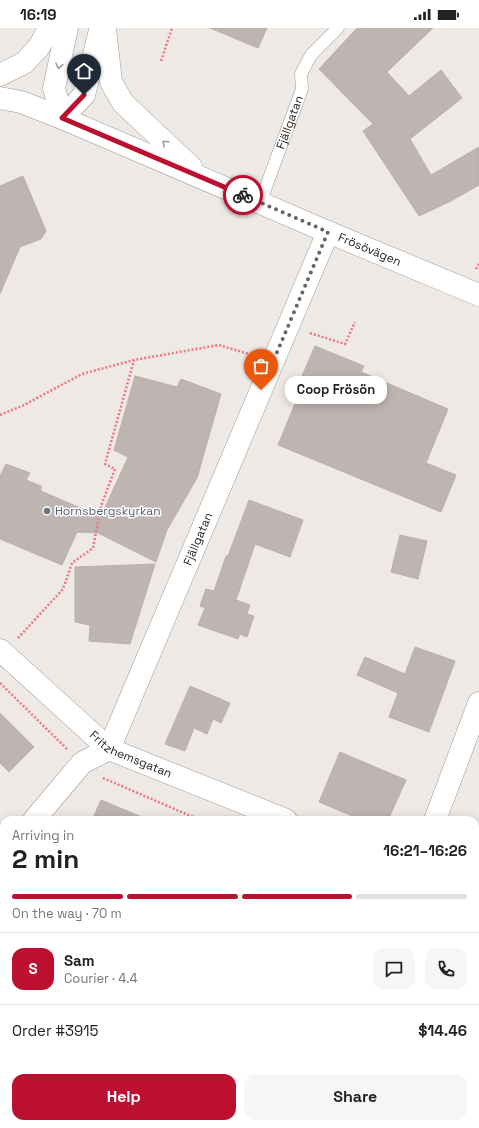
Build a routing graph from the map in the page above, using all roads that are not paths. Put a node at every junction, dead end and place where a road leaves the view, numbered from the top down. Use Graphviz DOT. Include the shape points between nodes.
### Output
graph roads {
  1 [pos="49,28"];
  2 [pos="67,28"];
  3 [pos="100,28"];
  4 [pos="105,28"];
  5 [pos="338,28"];
  6 [pos="0,75"];
  7 [pos="0,98"];
  8 [pos="62,118"];
  9 [pos="204,178"];
  10 [pos="260,203"];
  11 [pos="328,232"];
  12 [pos="479,295"];
  13 [pos="2,651"];
  14 [pos="479,703"];
  15 [pos="109,749"];
  16 [pos="37,816"];
  17 [pos="276,816"];
  18 [pos="437,816"];
  1 -- 6 [label="street" via="39,47 24,63"];
  2 -- 8 [label="street, one-way" via="54,88"];
  3 -- 8 [label="street" via="84,95"];
  9 -- 4 [label="street, one-way" via="123,103 111,82"];
  5 -- 10 [label="lane, Fjällgatan" via="311,55 300,74 302,89"];
  7 -- 8 [label="street, Frösövägen" via="21,102"];
  8 -- 9 [label="street, Frösövägen"];
  9 -- 10 [label="street, Frösövägen"];
  10 -- 11 [label="street, Frösövägen"];
  11 -- 12 [label="street, Frösövägen"];
  11 -- 15 [label="street, Fjällgatan"];
  13 -- 15 [label="street, Fritzhemsgatan"];
  14 -- 18 [label="street"];
  15 -- 16 [label="street" via="82,763"];
  15 -- 17 [label="street, Fritzhemsgatan"];
}
